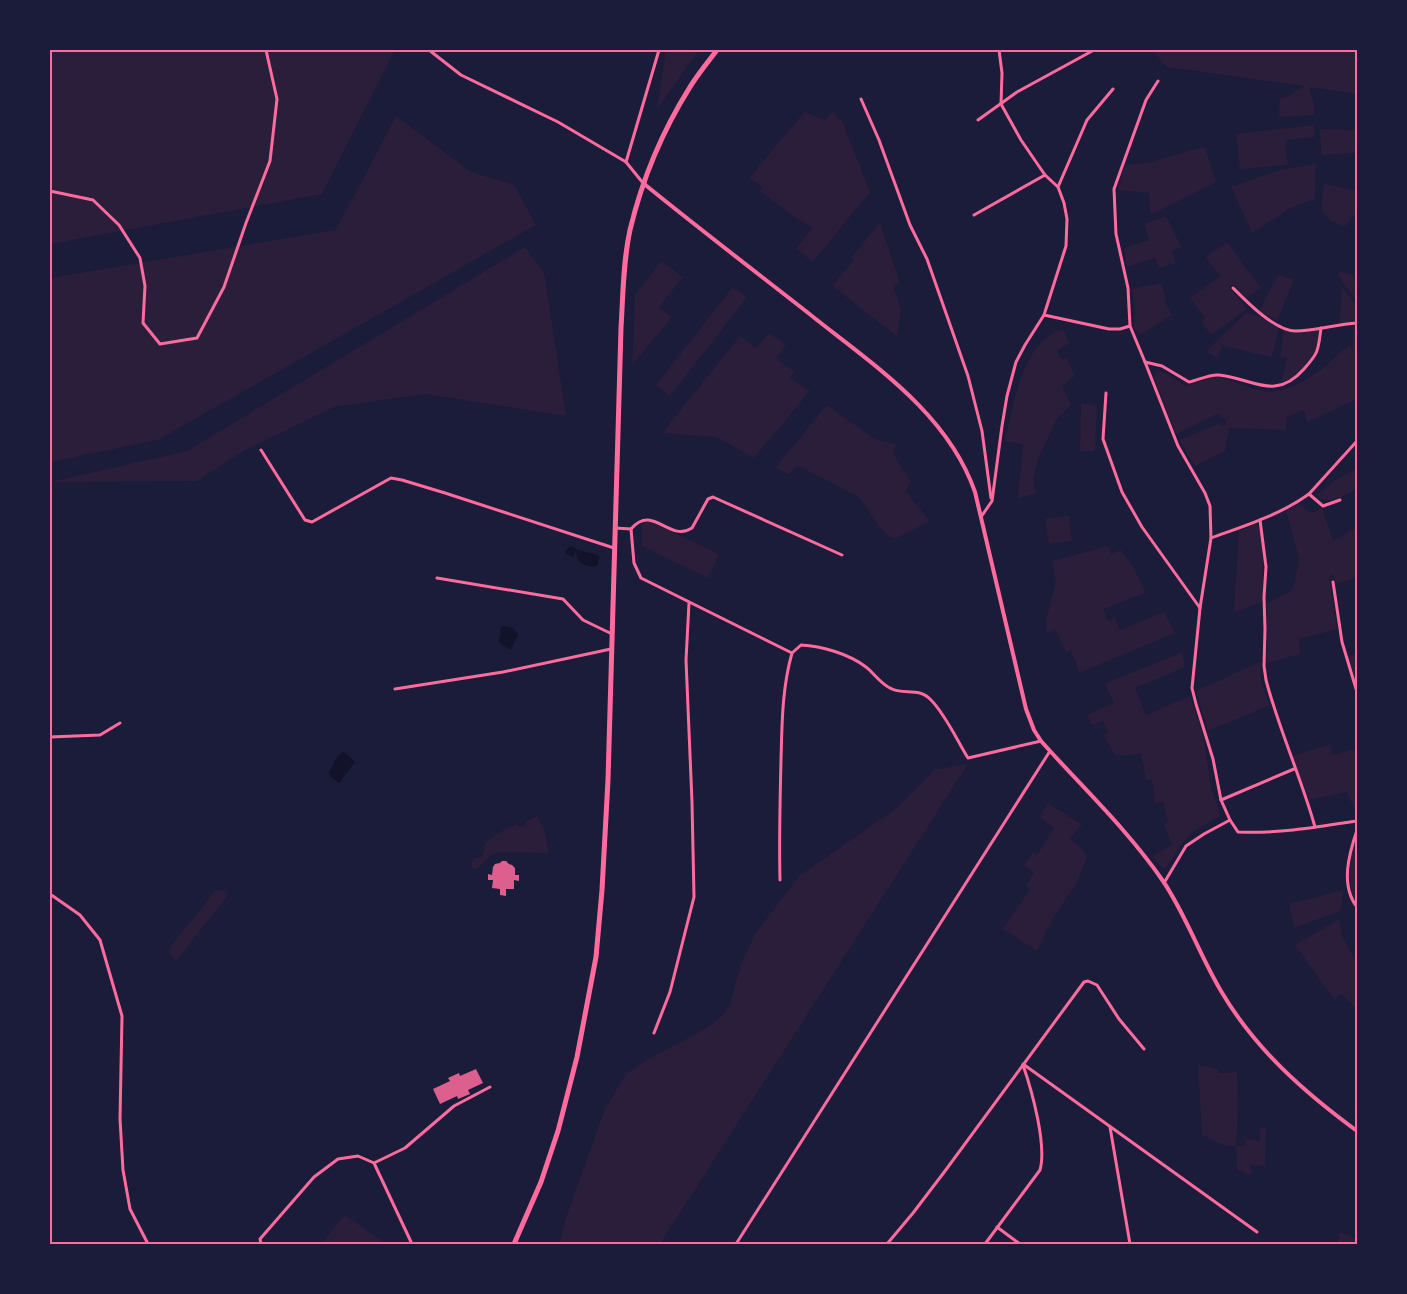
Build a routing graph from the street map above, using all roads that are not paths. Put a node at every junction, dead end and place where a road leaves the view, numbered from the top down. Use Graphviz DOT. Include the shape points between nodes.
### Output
graph roads {
  1 [pos="266,50"];
  2 [pos="430,50"];
  3 [pos="658,50"];
  4 [pos="717,50"];
  5 [pos="999,50"];
  6 [pos="1094,50"];
  7 [pos="1158,81"];
  8 [pos="1113,89"];
  9 [pos="861,99"];
  10 [pos="1001,104"];
  11 [pos="978,120"];
  12 [pos="626,162"];
  13 [pos="1045,175"];
  14 [pos="643,183"];
  15 [pos="1058,186"];
  16 [pos="50,191"];
  17 [pos="974,214"];
  18 [pos="1233,288"];
  19 [pos="1044,315"];
  20 [pos="1357,323"];
  21 [pos="1130,326"];
  22 [pos="1321,328"];
  23 [pos="1145,362"];
  24 [pos="1106,393"];
  25 [pos="1357,441"];
  26 [pos="261,450"];
  27 [pos="1309,494"];
  28 [pos="1340,500"];
  29 [pos="992,501"];
  30 [pos="981,518"];
  31 [pos="1260,520"];
  32 [pos="615,528"];
  33 [pos="631,529"];
  34 [pos="1211,538"];
  35 [pos="614,548"];
  36 [pos="842,555"];
  37 [pos="437,578"];
  38 [pos="1333,582"];
  39 [pos="689,603"];
  40 [pos="1200,608"];
  41 [pos="612,634"];
  42 [pos="611,649"];
  43 [pos="792,653"];
  44 [pos="395,689"];
  45 [pos="1357,692"];
  46 [pos="120,723"];
  47 [pos="50,737"];
  48 [pos="1041,741"];
  49 [pos="1050,751"];
  50 [pos="1294,769"];
  51 [pos="1221,800"];
  52 [pos="1230,820"];
  53 [pos="1357,821"];
  54 [pos="1315,828"];
  55 [pos="1357,830"];
  56 [pos="780,880"];
  57 [pos="1164,883"];
  58 [pos="50,894"];
  59 [pos="1357,907"];
  60 [pos="654,1033"];
  61 [pos="1144,1049"];
  62 [pos="1023,1064"];
  63 [pos="490,1087"];
  64 [pos="1110,1127"];
  65 [pos="1357,1131"];
  66 [pos="374,1164"];
  67 [pos="997,1227"];
  68 [pos="1257,1232"];
  69 [pos="148,1244"];
  70 [pos="261,1244"];
  71 [pos="412,1244"];
  72 [pos="514,1244"];
  73 [pos="736,1244"];
  74 [pos="887,1244"];
  75 [pos="985,1244"];
  76 [pos="1020,1244"];
  77 [pos="1130,1244"];
  1 -- 16 [label="street" via="277,99 270,161 224,287 196,338 160,344 143,323 146,286 140,258 119,225 93,200"];
  2 -- 12 [label="street" via="461,75 558,122"];
  3 -- 12 [label="street"];
  4 -- 14 [label="highway" via="691,86"];
  5 -- 10 [label="street"];
  6 -- 10 [label="street"];
  7 -- 21 [label="street" via="1146,100 1114,190 1116,234 1128,288"];
  8 -- 15 [label="street" via="1086,120"];
  9 -- 29 [label="street" via="910,225 927,259 968,376 982,431"];
  10 -- 11 [label="street"];
  10 -- 13 [label="street"];
  12 -- 14 [label="street"];
  13 -- 15 [label="street"];
  13 -- 17 [label="street"];
  14 -- 30 [label="street" via="895,382 923,409 963,464 975,492"];
  14 -- 32 [label="highway" via="630,231 624,276"];
  15 -- 19 [label="street" via="1067,219 1066,246"];
  18 -- 22 [label="street" via="1256,311 1281,326 1293,331"];
  19 -- 21 [label="street" via="1109,329 1120,330"];
  19 -- 29 [label="street" via="1016,362 1007,396"];
  20 -- 22 [label="street"];
  21 -- 23 [label="street"];
  22 -- 23 [label="street" via="1317,354 1295,379 1277,386 1253,384 1219,375 1189,382 1162,366"];
  23 -- 34 [label="street" via="1178,446 1210,506"];
  24 -- 40 [label="street" via="1103,439 1122,492"];
  25 -- 27 [label="street"];
  26 -- 35 [label="street" via="305,520 312,522 390,478"];
  27 -- 28 [label="street" via="1324,506"];
  27 -- 31 [label="street"];
  29 -- 30 [label="street"];
  30 -- 48 [label="street" via="1026,709"];
  31 -- 34 [label="street"];
  31 -- 50 [label="street" via="1266,567 1264,666 1270,696"];
  32 -- 33 [label="street"];
  32 -- 35 [label="highway"];
  33 -- 36 [label="street" via="645,519 670,529 688,531 708,499 713,497"];
  33 -- 39 [label="street" via="637,574"];
  34 -- 40 [label="street"];
  35 -- 41 [label="highway"];
  37 -- 41 [label="street" via="563,599 583,620"];
  38 -- 45 [label="street" via="1342,642"];
  39 -- 43 [label="street"];
  39 -- 60 [label="street" via="686,660 694,897 670,992"];
  40 -- 51 [label="street" via="1192,688 1213,759"];
  41 -- 42 [label="highway"];
  42 -- 44 [label="street" via="488,675"];
  42 -- 72 [label="highway" via="603,870 596,957 577,1057 558,1131 541,1182"];
  43 -- 48 [label="street" via="801,645 842,655 864,666 892,690 925,694 936,705 968,758"];
  43 -- 56 [label="street" via="784,688 782,720"];
  46 -- 47 [label="street" via="100,735"];
  48 -- 49 [label="street"];
  49 -- 57 [label="street" via="1128,836"];
  49 -- 73 [label="street"];
  50 -- 51 [label="street"];
  50 -- 54 [label="street"];
  51 -- 52 [label="street"];
  52 -- 54 [label="street" via="1238,832"];
  52 -- 57 [label="street" via="1186,846"];
  53 -- 54 [label="street"];
  55 -- 59 [label="street" via="1348,860 1351,899"];
  57 -- 65 [label="street" via="1220,991 1253,1037 1287,1074"];
  58 -- 69 [label="street" via="80,915 100,940 112,978 122,1016 120,1119 125,1178 130,1209"];
  61 -- 62 [label="street" via="1097,985 1088,981 1080,986"];
  62 -- 64 [label="street"];
  62 -- 67 [label="street" via="1038,1127 1042,1162 1040,1170"];
  62 -- 74 [label="street" via="935,1185"];
  63 -- 66 [label="street" via="454,1106 406,1148"];
  64 -- 68 [label="street"];
  64 -- 77 [label="street"];
  66 -- 70 [label="street" via="358,1156 338,1159 314,1178 260,1239"];
  66 -- 71 [label="street"];
  67 -- 75 [label="street"];
  67 -- 76 [label="street"];
}
